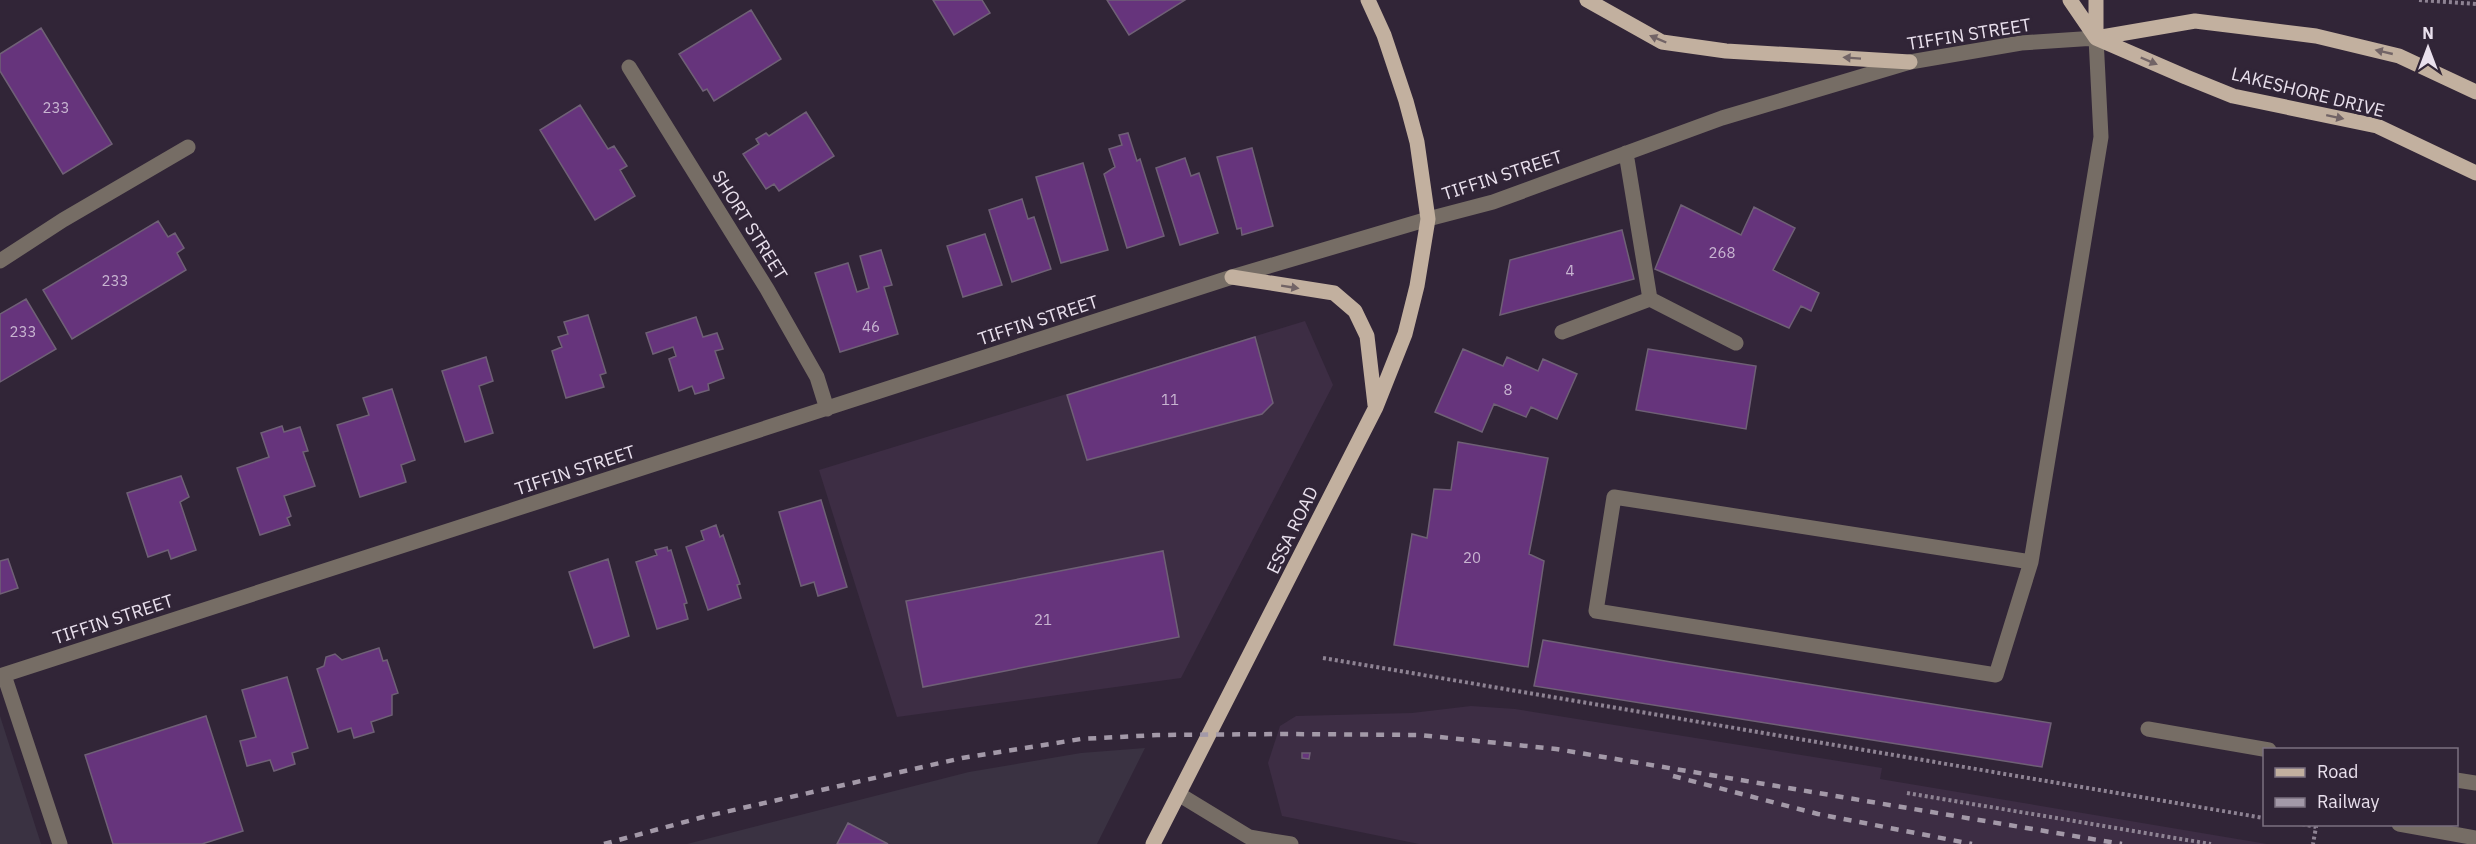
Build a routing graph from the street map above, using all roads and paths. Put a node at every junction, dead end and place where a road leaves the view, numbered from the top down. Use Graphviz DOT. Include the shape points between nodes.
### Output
graph roads {
  1 [pos="1368,0"];
  2 [pos="1587,0"];
  3 [pos="2070,0"];
  4 [pos="2096,0"];
  5 [pos="2419,0"];
  6 [pos="2476,4"];
  7 [pos="2096,38"];
  8 [pos="1910,62"];
  9 [pos="628,67"];
  10 [pos="2476,92"];
  11 [pos="188,147"];
  12 [pos="1626,153"];
  13 [pos="2476,173"];
  14 [pos="1428,219"];
  15 [pos="0,261"];
  16 [pos="1232,277"];
  17 [pos="1650,299"];
  18 [pos="1562,332"];
  19 [pos="1736,343"];
  20 [pos="1376,407"];
  21 [pos="827,409"];
  22 [pos="2031,562"];
  23 [pos="1323,658"];
  24 [pos="2,675"];
  25 [pos="2148,729"];
  26 [pos="2263,749"];
  27 [pos="2458,780"];
  28 [pos="2476,783"];
  29 [pos="1907,793"];
  30 [pos="1179,795"];
  31 [pos="2263,818"];
  32 [pos="2309,826"];
  33 [pos="2405,826"];
  34 [pos="2476,838"];
  35 [pos="60,844"];
  36 [pos="1153,844"];
  37 [pos="1292,844"];
  38 [pos="2211,844"];
  39 [pos="2313,844"];
  1 -- 14 [label="main road, ESSA ROAD" via="1409,111"];
  8 -- 2 [label="main road, one-way" via="1726,51 1662,42"];
  3 -- 7 [label="main road"];
  4 -- 7 [label="main road"];
  5 -- 6 [label="path"];
  7 -- 8 [label="street, TIFFIN STREET" via="2021,43"];
  10 -- 7 [label="main road, one-way" via="2398,56 2316,36 2195,21"];
  7 -- 13 [label="main road, LAKESHORE DRIVE, one-way" via="2233,96 2377,126"];
  7 -- 22 [label="street" via="2101,137"];
  8 -- 12 [label="street, TIFFIN STREET" via="1722,118"];
  9 -- 21 [label="street, SHORT STREET" via="767,289 817,377"];
  11 -- 15 [label="street"];
  12 -- 14 [label="street, TIFFIN STREET" via="1493,202"];
  12 -- 17 [label="street"];
  14 -- 16 [label="street, TIFFIN STREET"];
  14 -- 20 [label="main road, ESSA ROAD" via="1406,334"];
  16 -- 20 [label="main road, one-way" via="1334,293 1355,311 1367,336"];
  16 -- 21 [label="street, TIFFIN STREET"];
  17 -- 18 [label="street"];
  17 -- 19 [label="street"];
  20 -- 30 [label="main road, ESSA ROAD"];
  21 -- 24 [label="street, TIFFIN STREET"];
  22 -- 22 [label="street" via="1614,497 1596,611 1996,675"];
  23 -- 31 [label="path"];
  24 -- 35 [label="street"];
  25 -- 26 [label="street"];
  27 -- 28 [label="street"];
  29 -- 38 [label="path"];
  30 -- 36 [label="main road, ESSA ROAD"];
  30 -- 37 [label="street" via="1249,837"];
  32 -- 39 [label="path" via="2316,827"];
  33 -- 34 [label="street"];
}
